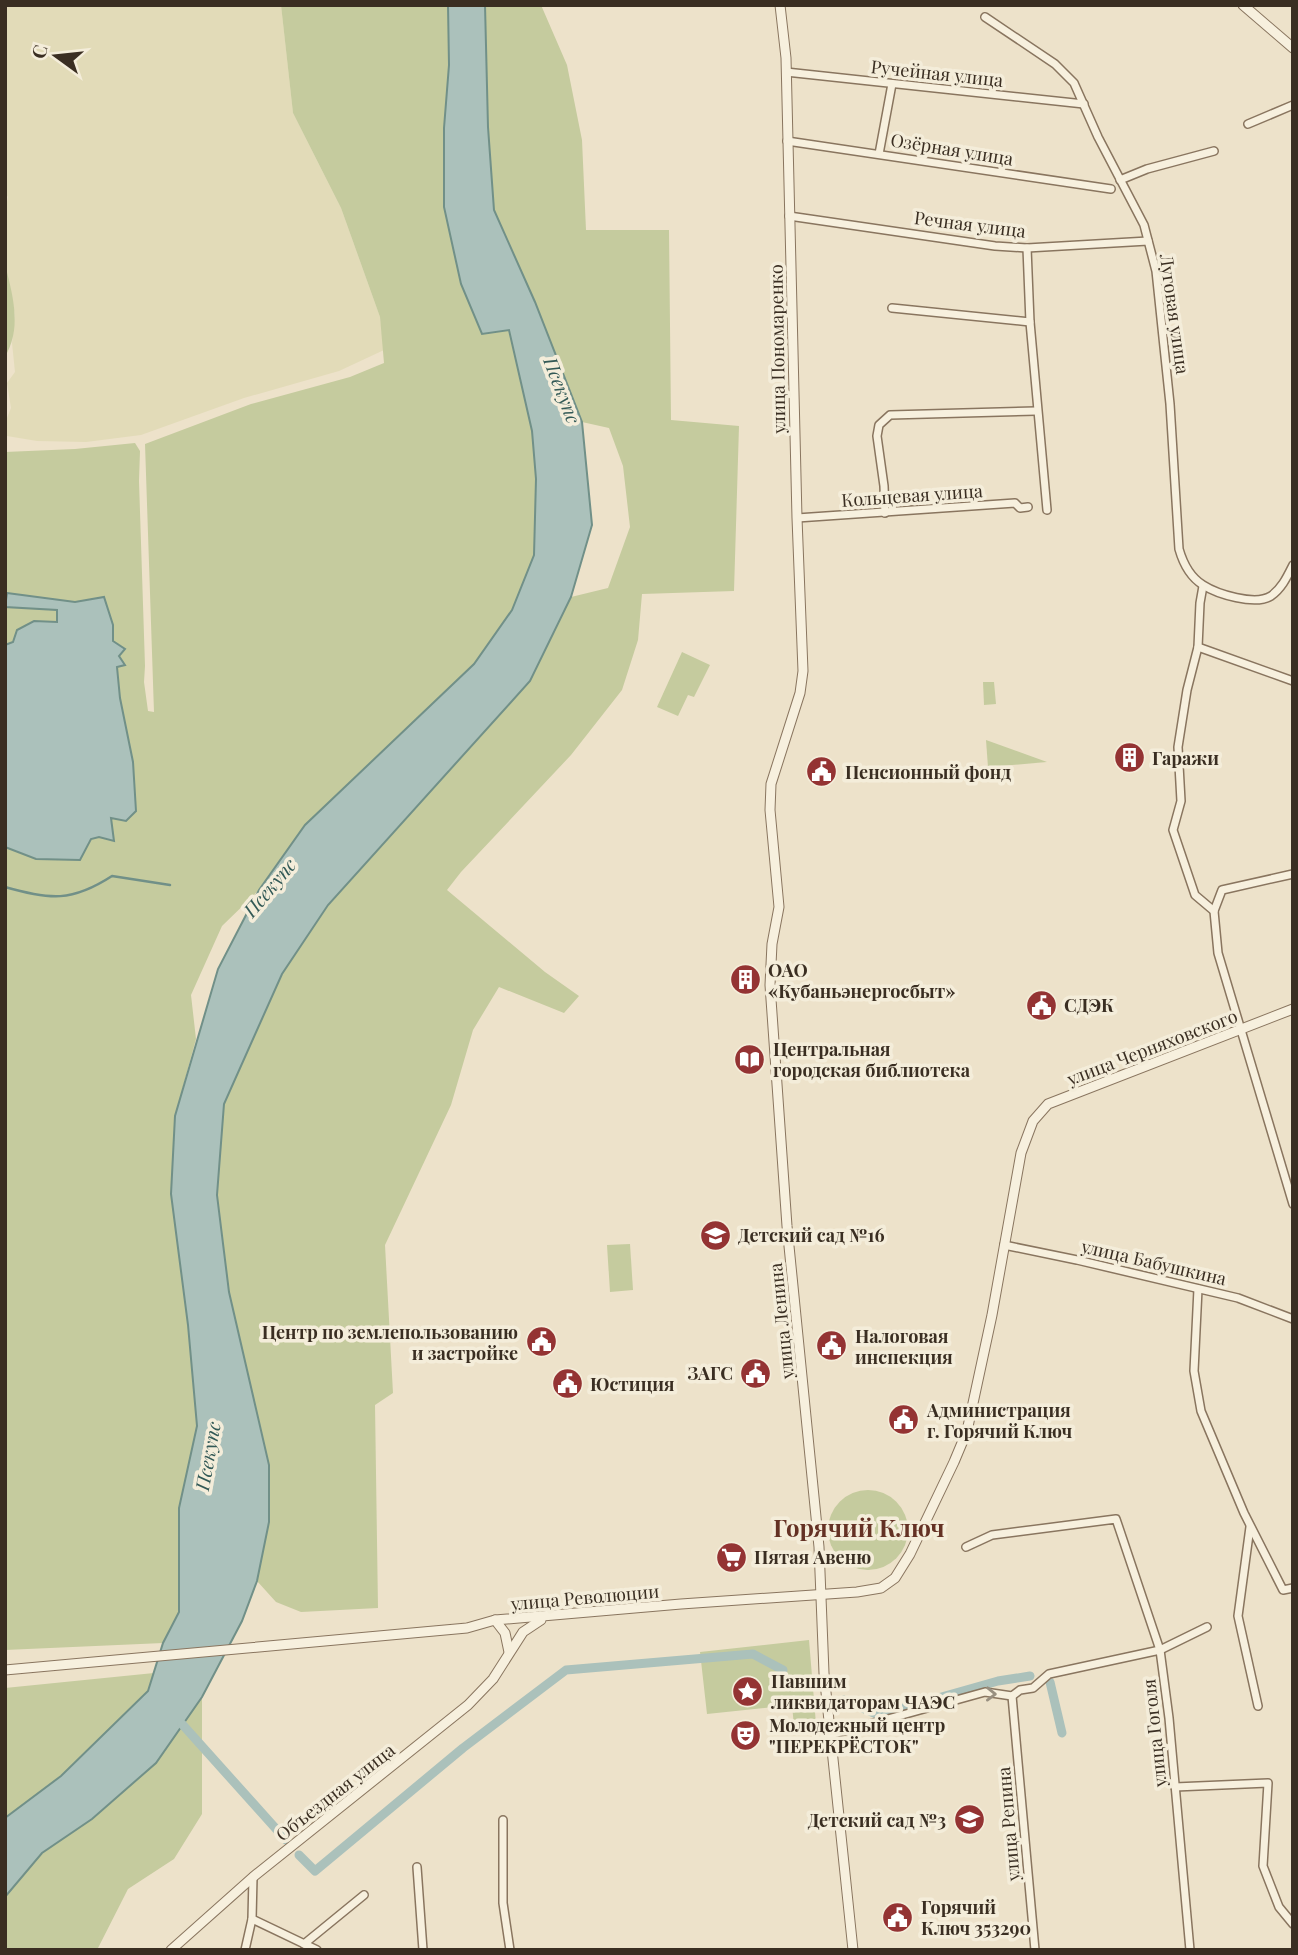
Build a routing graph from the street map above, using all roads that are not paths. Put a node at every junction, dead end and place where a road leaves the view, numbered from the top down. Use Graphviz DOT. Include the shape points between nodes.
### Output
graph roads {
  1 [pos="780,5"];
  2 [pos="1243,5"];
  3 [pos="985,17"];
  4 [pos="1293,48"];
  5 [pos="786,72"];
  6 [pos="892,84"];
  7 [pos="1084,104"];
  8 [pos="1293,105"];
  9 [pos="1248,124"];
  10 [pos="787,141"];
  11 [pos="1214,151"];
  12 [pos="879,154"];
  13 [pos="1120,180"];
  14 [pos="1111,189"];
  15 [pos="789,216"];
  16 [pos="1148,241"];
  17 [pos="1027,248"];
  18 [pos="892,308"];
  19 [pos="1030,322"];
  20 [pos="1036,411"];
  21 [pos="1028,506"];
  22 [pos="1048,510"];
  23 [pos="885,513"];
  24 [pos="797,518"];
  25 [pos="1293,565"];
  26 [pos="1203,586"];
  27 [pos="1198,647"];
  28 [pos="1293,681"];
  29 [pos="800,693"];
  30 [pos="1293,874"];
  31 [pos="1214,911"];
  32 [pos="1293,1009"];
  33 [pos="1242,1028"];
  34 [pos="1293,1204"];
  35 [pos="1004,1245"];
  36 [pos="1198,1289"];
  37 [pos="1293,1320"];
  38 [pos="1250,1526"];
  39 [pos="966,1547"];
  40 [pos="1293,1588"];
  41 [pos="822,1595"];
  42 [pos="549,1617"];
  43 [pos="495,1620"];
  44 [pos="1207,1627"];
  45 [pos="1160,1650"];
  46 [pos="509,1652"];
  47 [pos="5,1670"];
  48 [pos="1012,1696"];
  49 [pos="1258,1706"];
  50 [pos="831,1735"];
  51 [pos="1175,1787"];
  52 [pos="503,1820"];
  53 [pos="417,1867"];
  54 [pos="253,1877"];
  55 [pos="364,1895"];
  56 [pos="252,1919"];
  57 [pos="1293,1924"];
  58 [pos="304,1944"];
  59 [pos="171,1950"];
  60 [pos="245,1950"];
  61 [pos="317,1950"];
  62 [pos="422,1950"];
  63 [pos="510,1950"];
  64 [pos="853,1950"];
  65 [pos="1035,1950"];
  66 [pos="1190,1950"];
  1 -- 5 [label="street, улица Пономаренко"];
  2 -- 4 [label="street"];
  3 -- 7 [label="street, Луговая улица" via="1055,64"];
  5 -- 6 [label="street, Ручейная улица"];
  5 -- 10 [label="street, улица Пономаренко"];
  6 -- 7 [label="street, Ручейная улица"];
  6 -- 12 [label="street"];
  7 -- 13 [label="street, Луговая улица"];
  8 -- 9 [label="street"];
  10 -- 12 [label="street, Озёрная улица"];
  10 -- 15 [label="street, улица Пономаренко"];
  11 -- 13 [label="street"];
  12 -- 14 [label="street, Озёрная улица"];
  13 -- 16 [label="street, Луговая улица"];
  15 -- 17 [label="street, Речная улица"];
  15 -- 24 [label="street, улица Пономаренко"];
  16 -- 17 [label="street, Речная улица"];
  16 -- 26 [label="street, Луговая улица" via="1156,271 1170,404 1179,549"];
  17 -- 19 [label="street"];
  18 -- 19 [label="street"];
  19 -- 20 [label="street"];
  20 -- 22 [label="street"];
  20 -- 23 [label="street" via="890,415 879,425 877,436"];
  21 -- 23 [label="street, Кольцевая улица" via="1020,508 1015,503"];
  23 -- 24 [label="street, Кольцевая улица"];
  24 -- 29 [label="street, улица Пономаренко"];
  25 -- 26 [label="street" via="1282,586 1268,597 1244,600"];
  26 -- 27 [label="street"];
  27 -- 28 [label="street"];
  27 -- 31 [label="street" via="1178,747 1181,801 1173,830 1195,895"];
  29 -- 41 [label="street, улица Ленина" via="771,784 779,907 770,985 787,1226"];
  30 -- 31 [label="street" via="1222,890"];
  31 -- 33 [label="street" via="1218,953"];
  32 -- 33 [label="street, улица Черняховского"];
  33 -- 34 [label="street"];
  33 -- 35 [label="street, улица Черняховского" via="1048,1104 1039,1112 1021,1153"];
  35 -- 36 [label="street, улица Бабушкина"];
  35 -- 41 [label="street, улица Революции" via="967,1431 895,1578 881,1588"];
  36 -- 37 [label="street, улица Бабушкина" via="1238,1298"];
  36 -- 38 [label="street" via="1196,1393"];
  38 -- 40 [label="street" via="1283,1590"];
  38 -- 49 [label="street" via="1238,1616"];
  39 -- 45 [label="street, улица Гоголя" via="992,1535 1116,1519"];
  41 -- 42 [label="street, улица Революции"];
  41 -- 50 [label="street, улица Ленина"];
  42 -- 43 [label="street, улица Революции"];
  42 -- 46 [label="street, Объездная улица" via="531,1625"];
  43 -- 46 [label="street" via="505,1633"];
  43 -- 47 [label="street, улица Революции" via="467,1628"];
  44 -- 45 [label="street"];
  45 -- 48 [label="street" via="1049,1674 1033,1688"];
  45 -- 51 [label="street, улица Гоголя"];
  46 -- 54 [label="street, Объездная улица" via="493,1679 468,1705"];
  50 -- 48 [label="street, one-way" via="985,1692"];
  48 -- 65 [label="street, улица Репина"];
  50 -- 64 [label="street, улица Ленина"];
  51 -- 57 [label="street" via="1268,1783 1264,1866 1279,1907"];
  51 -- 66 [label="street, улица Гоголя"];
  52 -- 63 [label="street" via="503,1903"];
  53 -- 62 [label="street"];
  54 -- 56 [label="street"];
  54 -- 59 [label="street, Объездная улица"];
  55 -- 58 [label="street"];
  56 -- 58 [label="street"];
  56 -- 60 [label="street"];
  58 -- 61 [label="street"];
}
